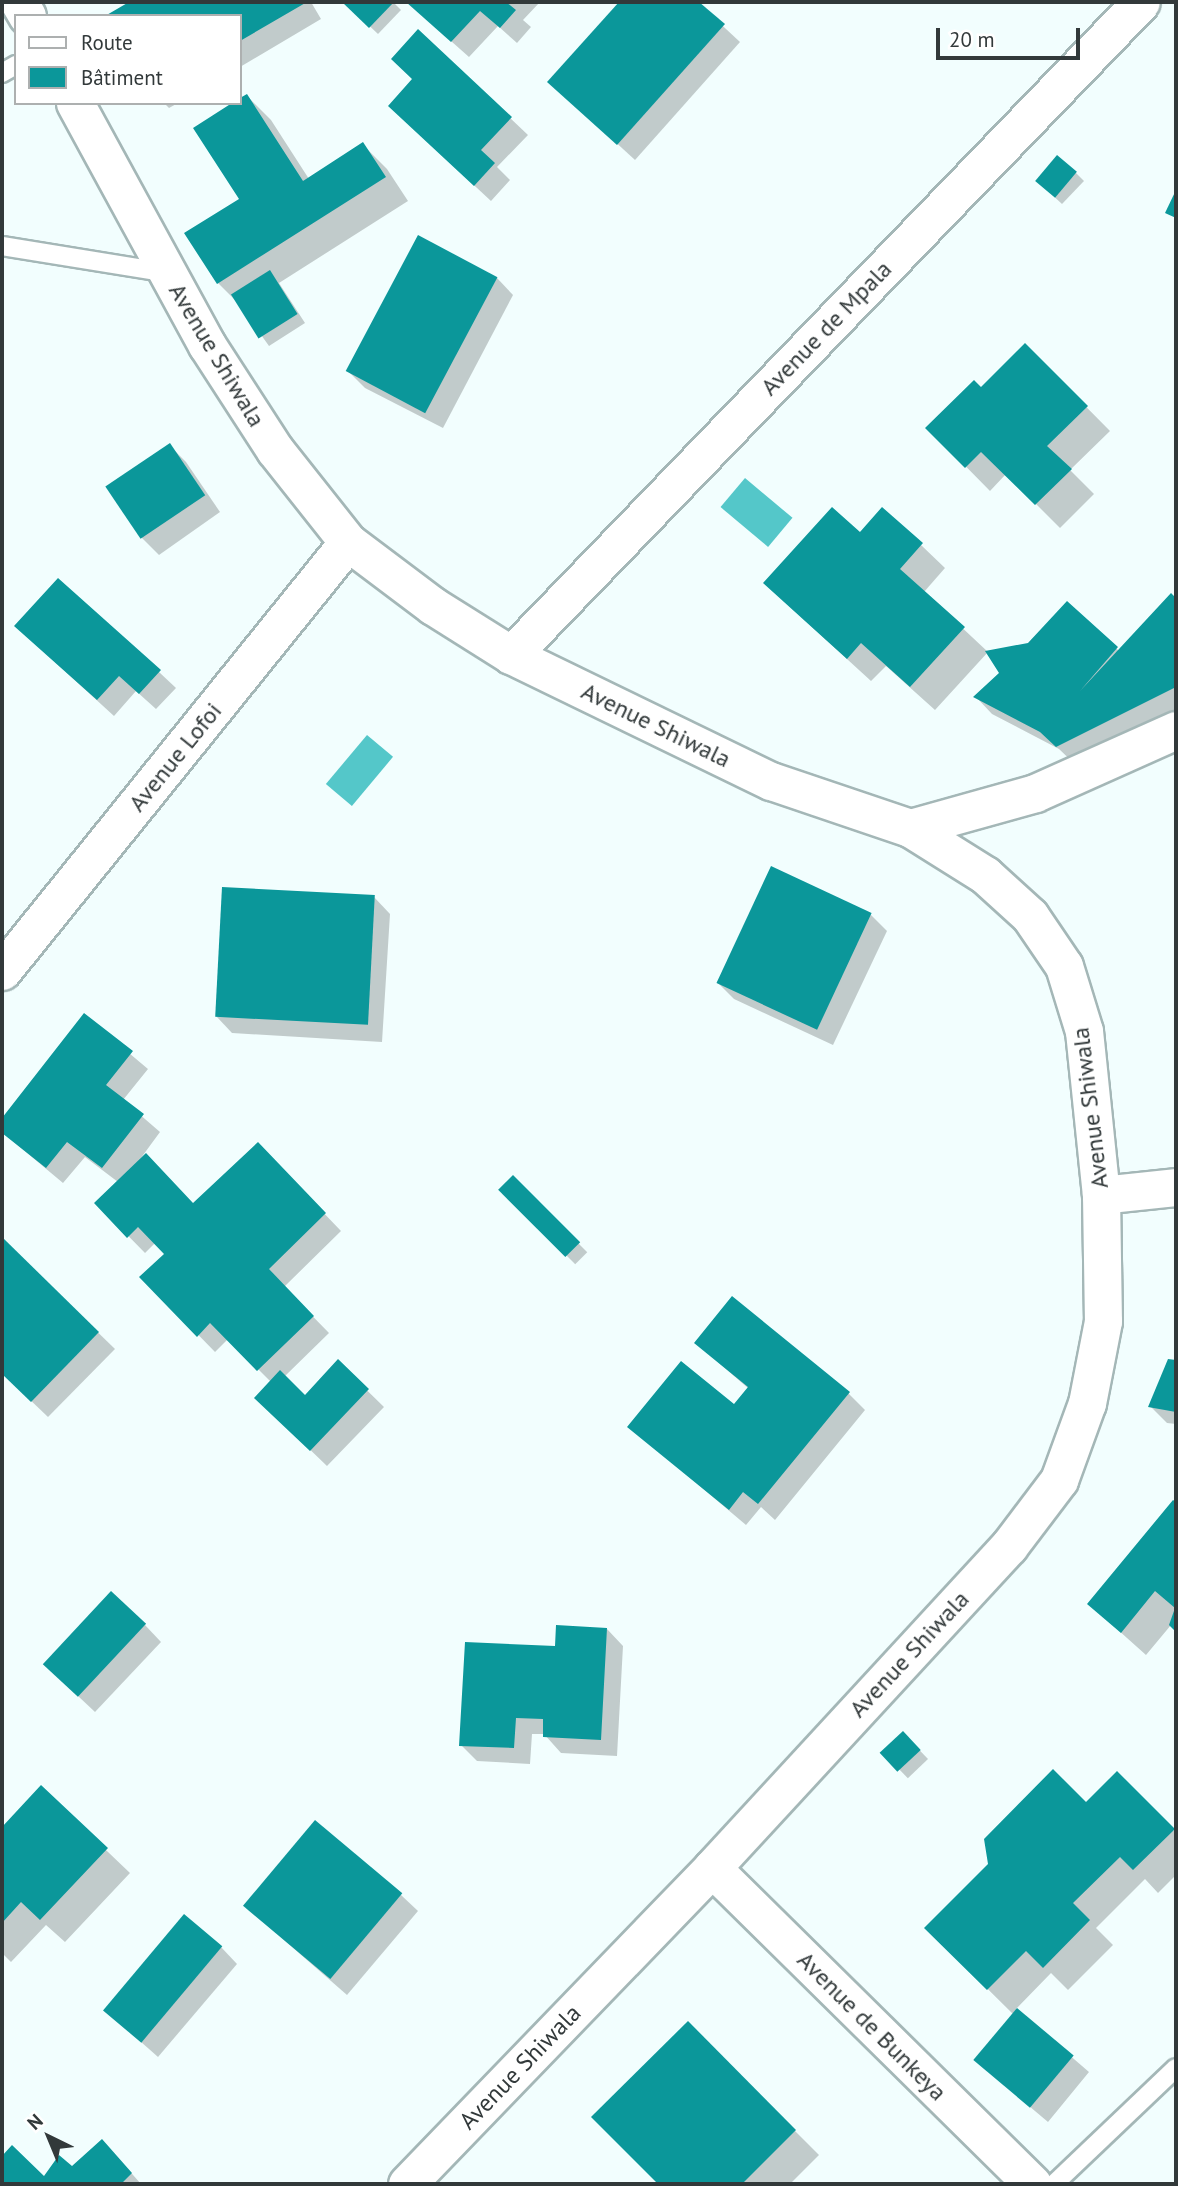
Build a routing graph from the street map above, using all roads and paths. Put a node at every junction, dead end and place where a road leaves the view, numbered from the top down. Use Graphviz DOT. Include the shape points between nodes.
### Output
graph roads {
  1 [pos="1141,2"];
  2 [pos="76,105"];
  3 [pos="2,246"];
  4 [pos="168,273"];
  5 [pos="348,542"];
  6 [pos="511,655"];
  7 [pos="1176,730"];
  8 [pos="910,828"];
  9 [pos="2,971"];
  10 [pos="1176,1187"];
  11 [pos="1101,1195"];
  12 [pos="712,1868"];
  13 [pos="1176,2068"];
  14 [pos="407,2184"];
  15 [pos="1031,2184"];
  16 [pos="1054,2184"];
  1 -- 6 [label="street, Avenue de Mpala"];
  2 -- 4 [label="street, Avenue Shiwala"];
  3 -- 4 [label="lane"];
  4 -- 5 [label="street, Avenue Shiwala" via="207,345 275,450"];
  5 -- 6 [label="street, Avenue Shiwala" via="433,606"];
  5 -- 9 [label="street, Avenue Lofoi"];
  6 -- 8 [label="street, Avenue Shiwala" via="772,781"];
  7 -- 8 [label="street" via="1035,793"];
  8 -- 11 [label="street, Avenue Shiwala" via="985,875 1030,916 1064,966 1084,1031"];
  10 -- 11 [label="street"];
  11 -- 12 [label="street, Avenue Shiwala" via="1103,1321 1087,1403 1059,1480 1009,1546"];
  12 -- 14 [label="street, Avenue Shiwala"];
  12 -- 15 [label="street, Avenue de Bunkeya"];
  13 -- 16 [label="lane"];
}
